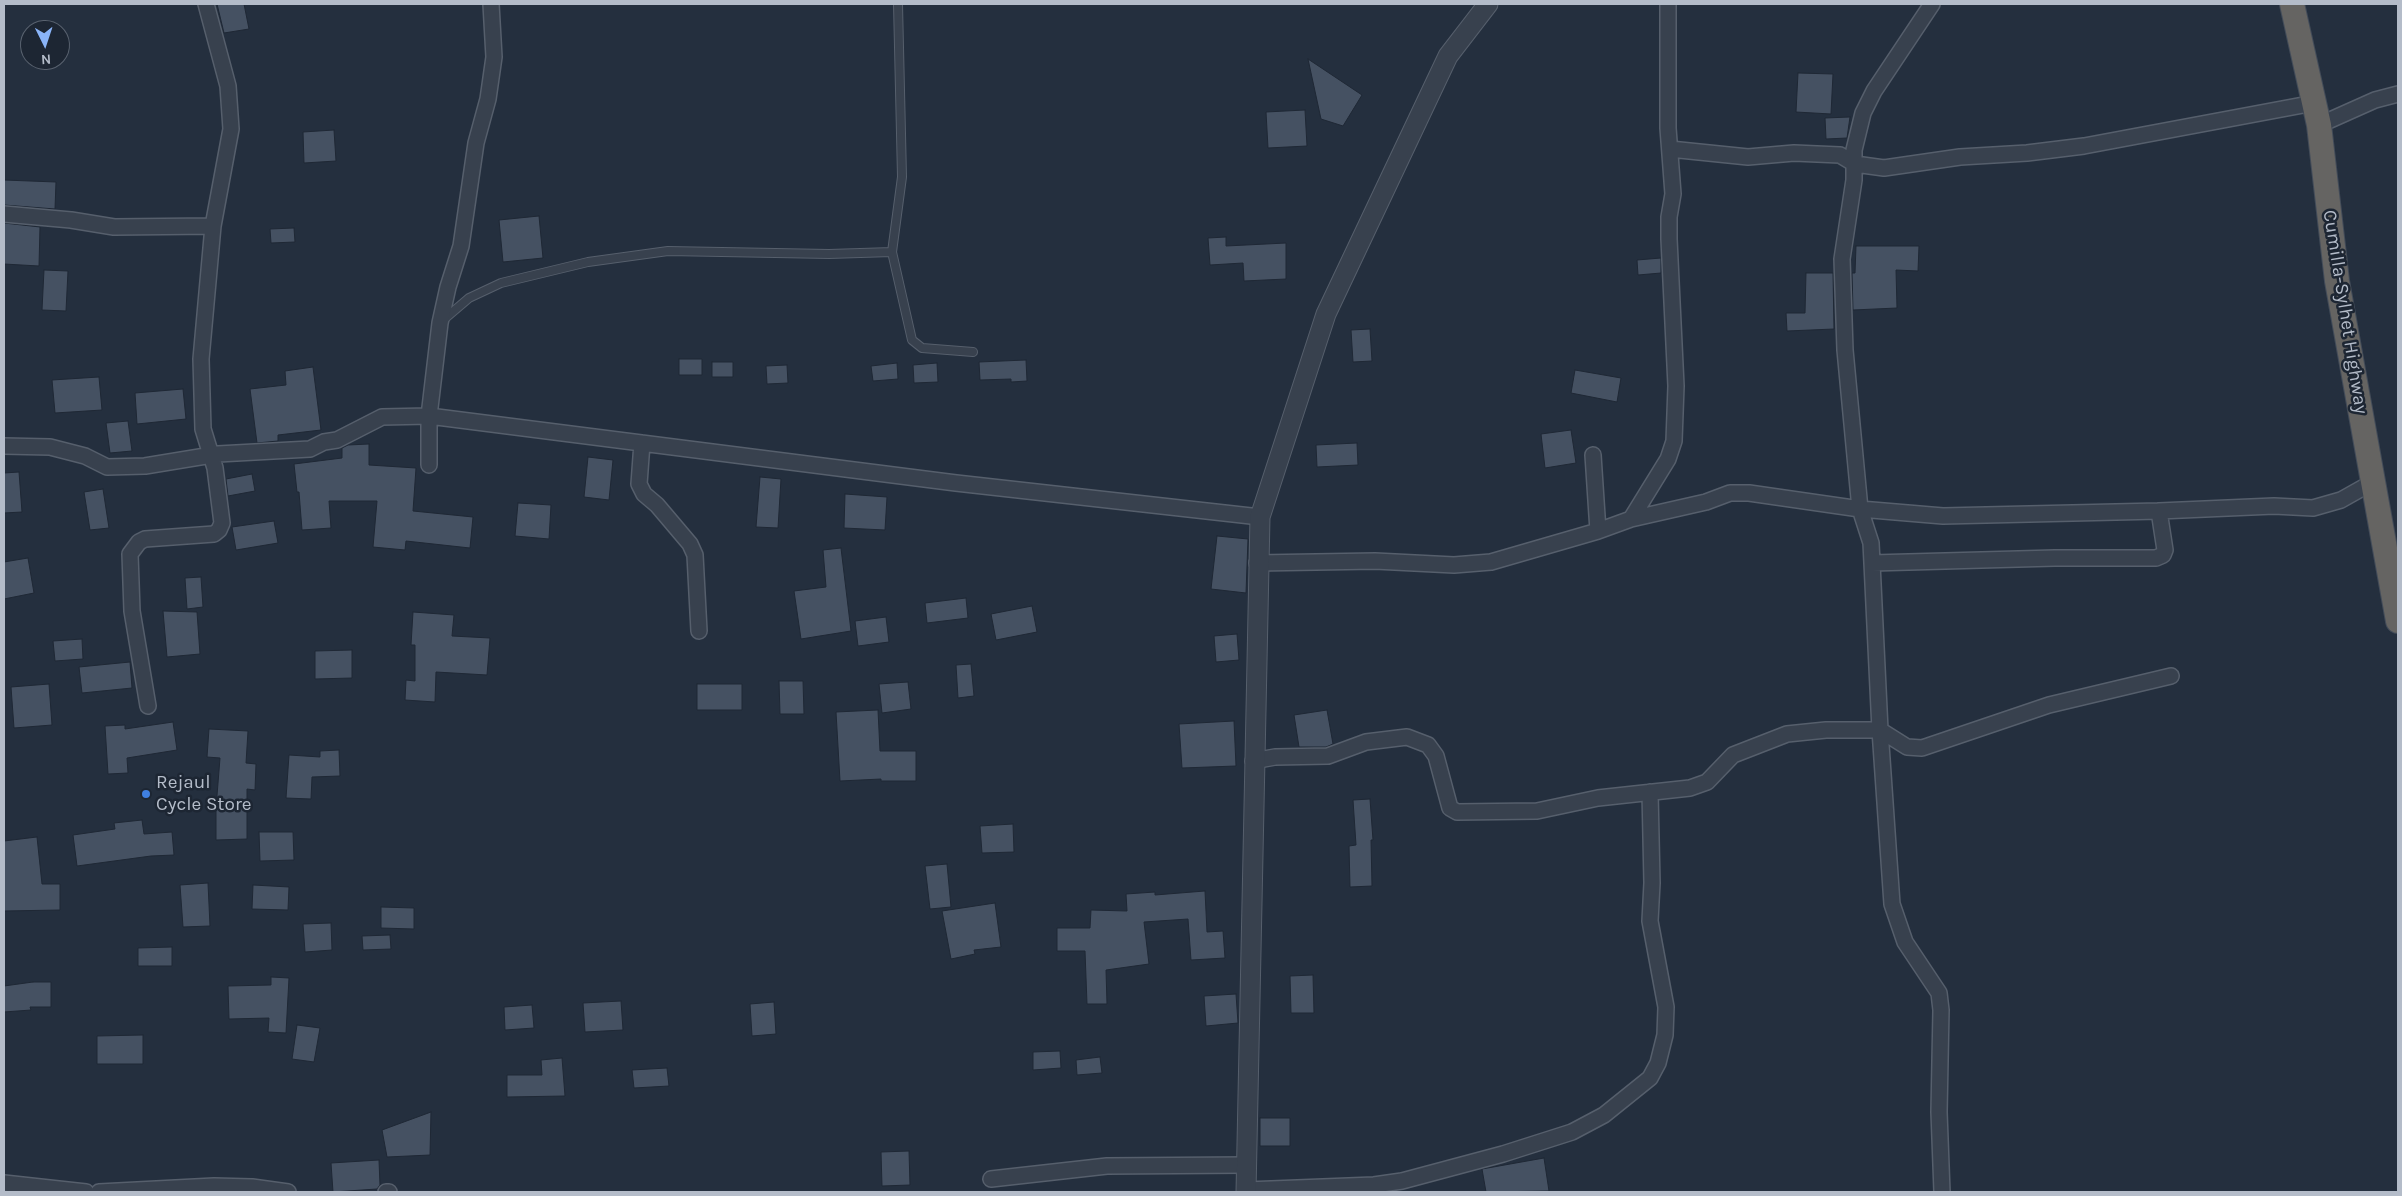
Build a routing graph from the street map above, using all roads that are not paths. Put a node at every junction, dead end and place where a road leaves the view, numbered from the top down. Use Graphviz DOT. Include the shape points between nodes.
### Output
graph roads {
  1 [pos="206,4"];
  2 [pos="491,4"];
  3 [pos="898,4"];
  4 [pos="1488,4"];
  5 [pos="1668,4"];
  6 [pos="1932,4"];
  7 [pos="2292,4"];
  8 [pos="2398,94"];
  9 [pos="2316,114"];
  10 [pos="1670,148"];
  11 [pos="1855,164"];
  12 [pos="4,214"];
  13 [pos="213,226"];
  14 [pos="892,252"];
  15 [pos="440,323"];
  16 [pos="973,352"];
  17 [pos="429,416"];
  18 [pos="642,443"];
  19 [pos="4,446"];
  20 [pos="1592,455"];
  21 [pos="211,456"];
  22 [pos="429,464"];
  23 [pos="2373,482"];
  24 [pos="1860,510"];
  25 [pos="2158,511"];
  26 [pos="1260,517"];
  27 [pos="1631,518"];
  28 [pos="1598,530"];
  29 [pos="1872,563"];
  30 [pos="1257,564"];
  31 [pos="2398,620"];
  32 [pos="699,631"];
  33 [pos="2171,676"];
  34 [pos="148,706"];
  35 [pos="1880,730"];
  36 [pos="1253,761"];
  37 [pos="1650,792"];
  38 [pos="1245,1165"];
  39 [pos="991,1179"];
  40 [pos="4,1183"];
  41 [pos="1246,1191"];
  42 [pos="86,1192"];
  43 [pos="99,1192"];
  44 [pos="288,1192"];
  45 [pos="1942,1192"];
  1 -- 13 [label="street" via="228,86 231,129"];
  2 -- 15 [label="street" via="494,57 488,99 476,143 461,246"];
  3 -- 14 [label="lane" via="902,177"];
  4 -- 26 [label="street" via="1448,56 1326,314"];
  5 -- 10 [label="street"];
  6 -- 11 [label="street" via="1868,102 1854,150"];
  7 -- 9 [label="highway, Cumilla-Sylhet Highway"];
  8 -- 9 [label="street"];
  9 -- 11 [label="street" via="2027,153 1960,156 1884,168"];
  9 -- 23 [label="highway, Cumilla-Sylhet Highway" via="2337,281"];
  10 -- 11 [label="street" via="1748,157 1794,153 1840,155"];
  10 -- 27 [label="street" via="1674,194 1669,217 1676,386 1674,441 1668,459"];
  11 -- 24 [label="street" via="1842,259 1845,350"];
  12 -- 13 [label="street" via="114,227"];
  13 -- 21 [label="street" via="201,359 203,429"];
  14 -- 15 [label="lane" via="668,251 588,262 501,283 470,298"];
  14 -- 16 [label="lane" via="912,340 922,348"];
  15 -- 17 [label="street"];
  17 -- 18 [label="street"];
  17 -- 21 [label="street" via="382,417 337,440 310,449"];
  17 -- 22 [label="street"];
  18 -- 26 [label="street"];
  18 -- 32 [label="street" via="640,484 644,494 657,504 690,544 695,555"];
  19 -- 21 [label="street" via="50,447 86,456 107,467 145,466"];
  20 -- 28 [label="street"];
  21 -- 34 [label="street" via="221,509 219,530 214,534 145,540 139,542 130,554 132,610"];
  23 -- 25 [label="street" via="2341,500 2313,508 2274,506"];
  23 -- 31 [label="highway, Cumilla-Sylhet Highway"];
  24 -- 25 [label="street" via="1943,516"];
  24 -- 27 [label="street" via="1730,493 1706,502"];
  24 -- 29 [label="street"];
  25 -- 29 [label="street" via="2165,550 2156,558"];
  26 -- 30 [label="street"];
  27 -- 28 [label="street"];
  28 -- 30 [label="street" via="1491,562 1454,565 1375,561"];
  29 -- 35 [label="street"];
  30 -- 36 [label="street"];
  33 -- 35 [label="street" via="2049,705 1922,748 1906,747"];
  35 -- 37 [label="street" via="1787,734 1733,755 1707,782 1690,788"];
  35 -- 45 [label="street" via="1892,904 1905,942 1938,992 1941,1010 1939,1112"];
  36 -- 37 [label="street" via="1274,757 1328,756 1366,742 1407,737 1428,745 1436,756 1450,808 1457,812 1537,812 1598,798"];
  36 -- 38 [label="street"];
  37 -- 41 [label="street" via="1650,921 1666,1007 1665,1035 1658,1063 1650,1078 1604,1115 1572,1132 1504,1154 1402,1181"];
  38 -- 39 [label="street" via="1107,1166"];
  38 -- 41 [label="street"];
  40 -- 42 [label="street"];
  43 -- 44 [label="street" via="214,1186"];
}
